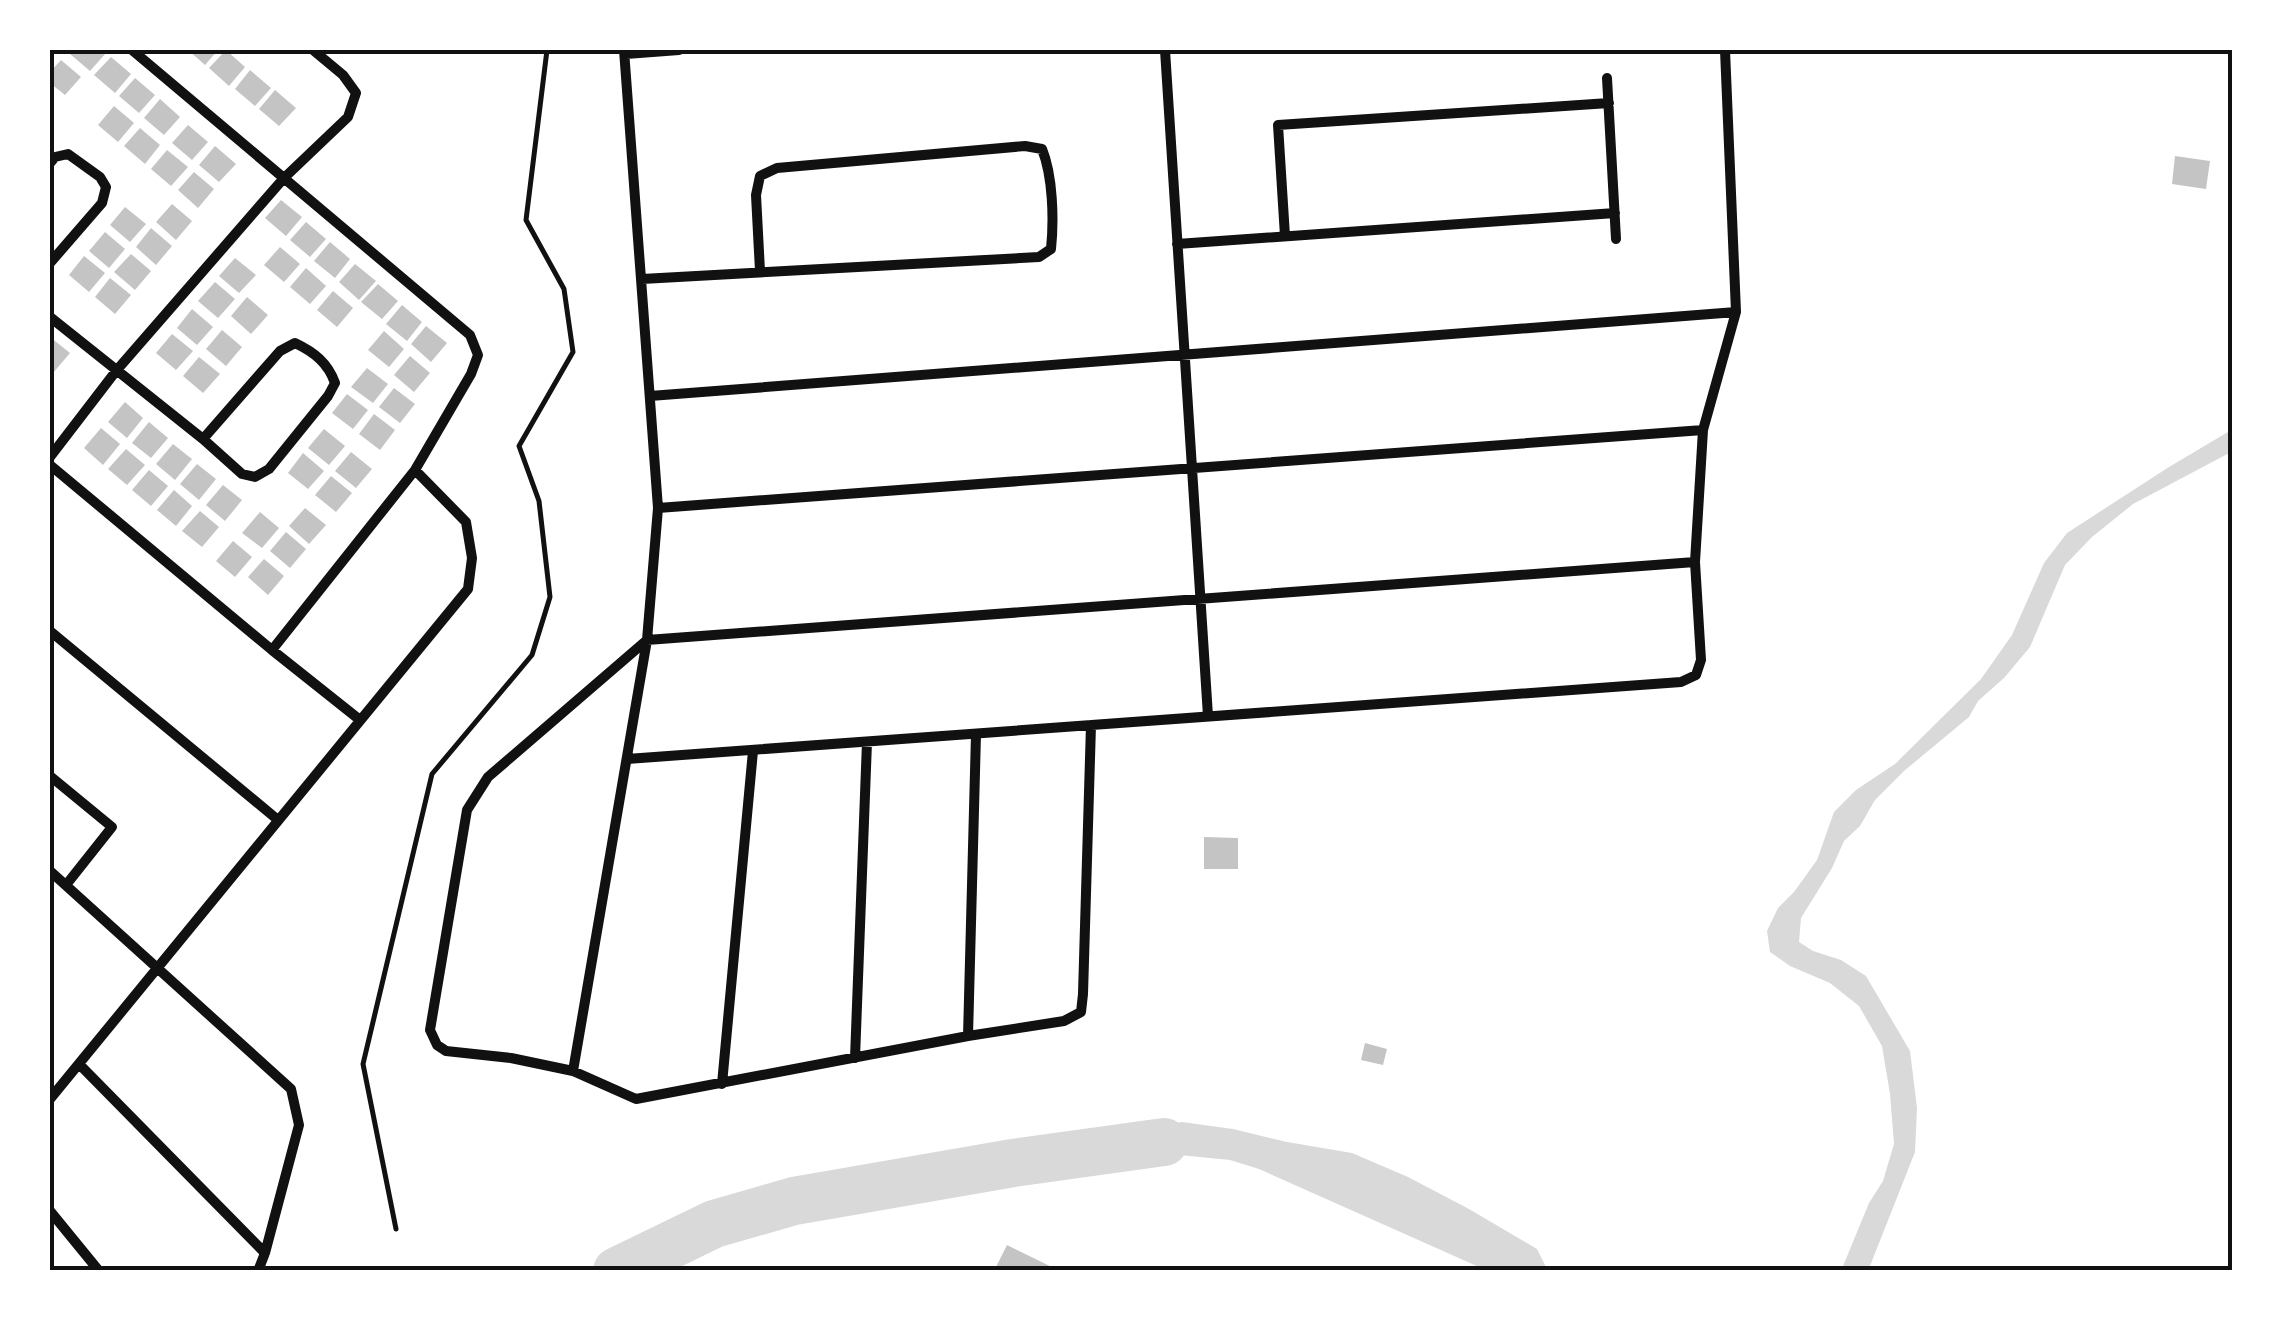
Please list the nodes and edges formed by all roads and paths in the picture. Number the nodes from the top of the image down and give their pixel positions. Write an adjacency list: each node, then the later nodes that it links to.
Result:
1 (132, 50): 11 (street)
2 (314, 50): 11 (street)
3 (546, 50): 55 (path)
4 (679, 50): 7 (street)
5 (1165, 50): 15 (street)
6 (1724, 50): 19 (street)
7 (625, 52): 18 (street)
8 (1607, 78): 9 (street)
9 (1609, 103): 12 (street); 13 (street)
10 (50, 162): 16 (street)
11 (284, 178): 22 (street); 29 (street)
12 (1615, 213): 13 (street); 14 (street)
13 (1284, 236): 15 (street)
14 (1616, 239)
15 (1177, 244): 21 (street)
16 (50, 262)
17 (760, 270): 17 (street); 18 (street)
18 (642, 278): 23 (street)
19 (1736, 312): 21 (street); 24 (street)
20 (50, 317): 22 (street)
21 (1184, 354): 23 (street); 28 (street)
22 (116, 371): 25 (street); 26 (street)
23 (650, 396): 30 (street)
24 (1703, 430): 28 (street); 31 (street)
25 (203, 439): 25 (street)
26 (50, 457)
27 (50, 465): 35 (street)
28 (1192, 468): 30 (street); 32 (street)
29 (414, 470): 35 (street); 37 (street)
30 (658, 508): 34 (street)
31 (1694, 562): 32 (street); 36 (street)
32 (1200, 599): 34 (street); 36 (street)
33 (50, 631): 44 (street)
34 (647, 640): 42 (street); 51 (street)
35 (272, 650): 37 (street)
36 (1208, 716): 38 (street)
37 (360, 720): 44 (street)
38 (1091, 725): 39 (street); 48 (street)
39 (976, 734): 40 (street); 48 (street)
40 (867, 742): 41 (street); 49 (street)
41 (753, 751): 42 (street); 52 (street)
42 (627, 759): 51 (street)
43 (50, 776): 46 (street)
44 (278, 820): 47 (street)
45 (50, 870): 46 (street)
46 (66, 885): 47 (street)
47 (158, 968): 50 (street); 56 (street)
48 (968, 1036): 49 (street)
49 (855, 1058): 52 (street)
50 (79, 1064): 53 (street); 56 (street)
51 (573, 1071): 52 (street)
52 (722, 1084)
53 (50, 1099)
54 (50, 1211): 57 (street)
55 (396, 1229)
56 (266, 1253): 58 (street)
57 (99, 1271)
58 (258, 1271)

